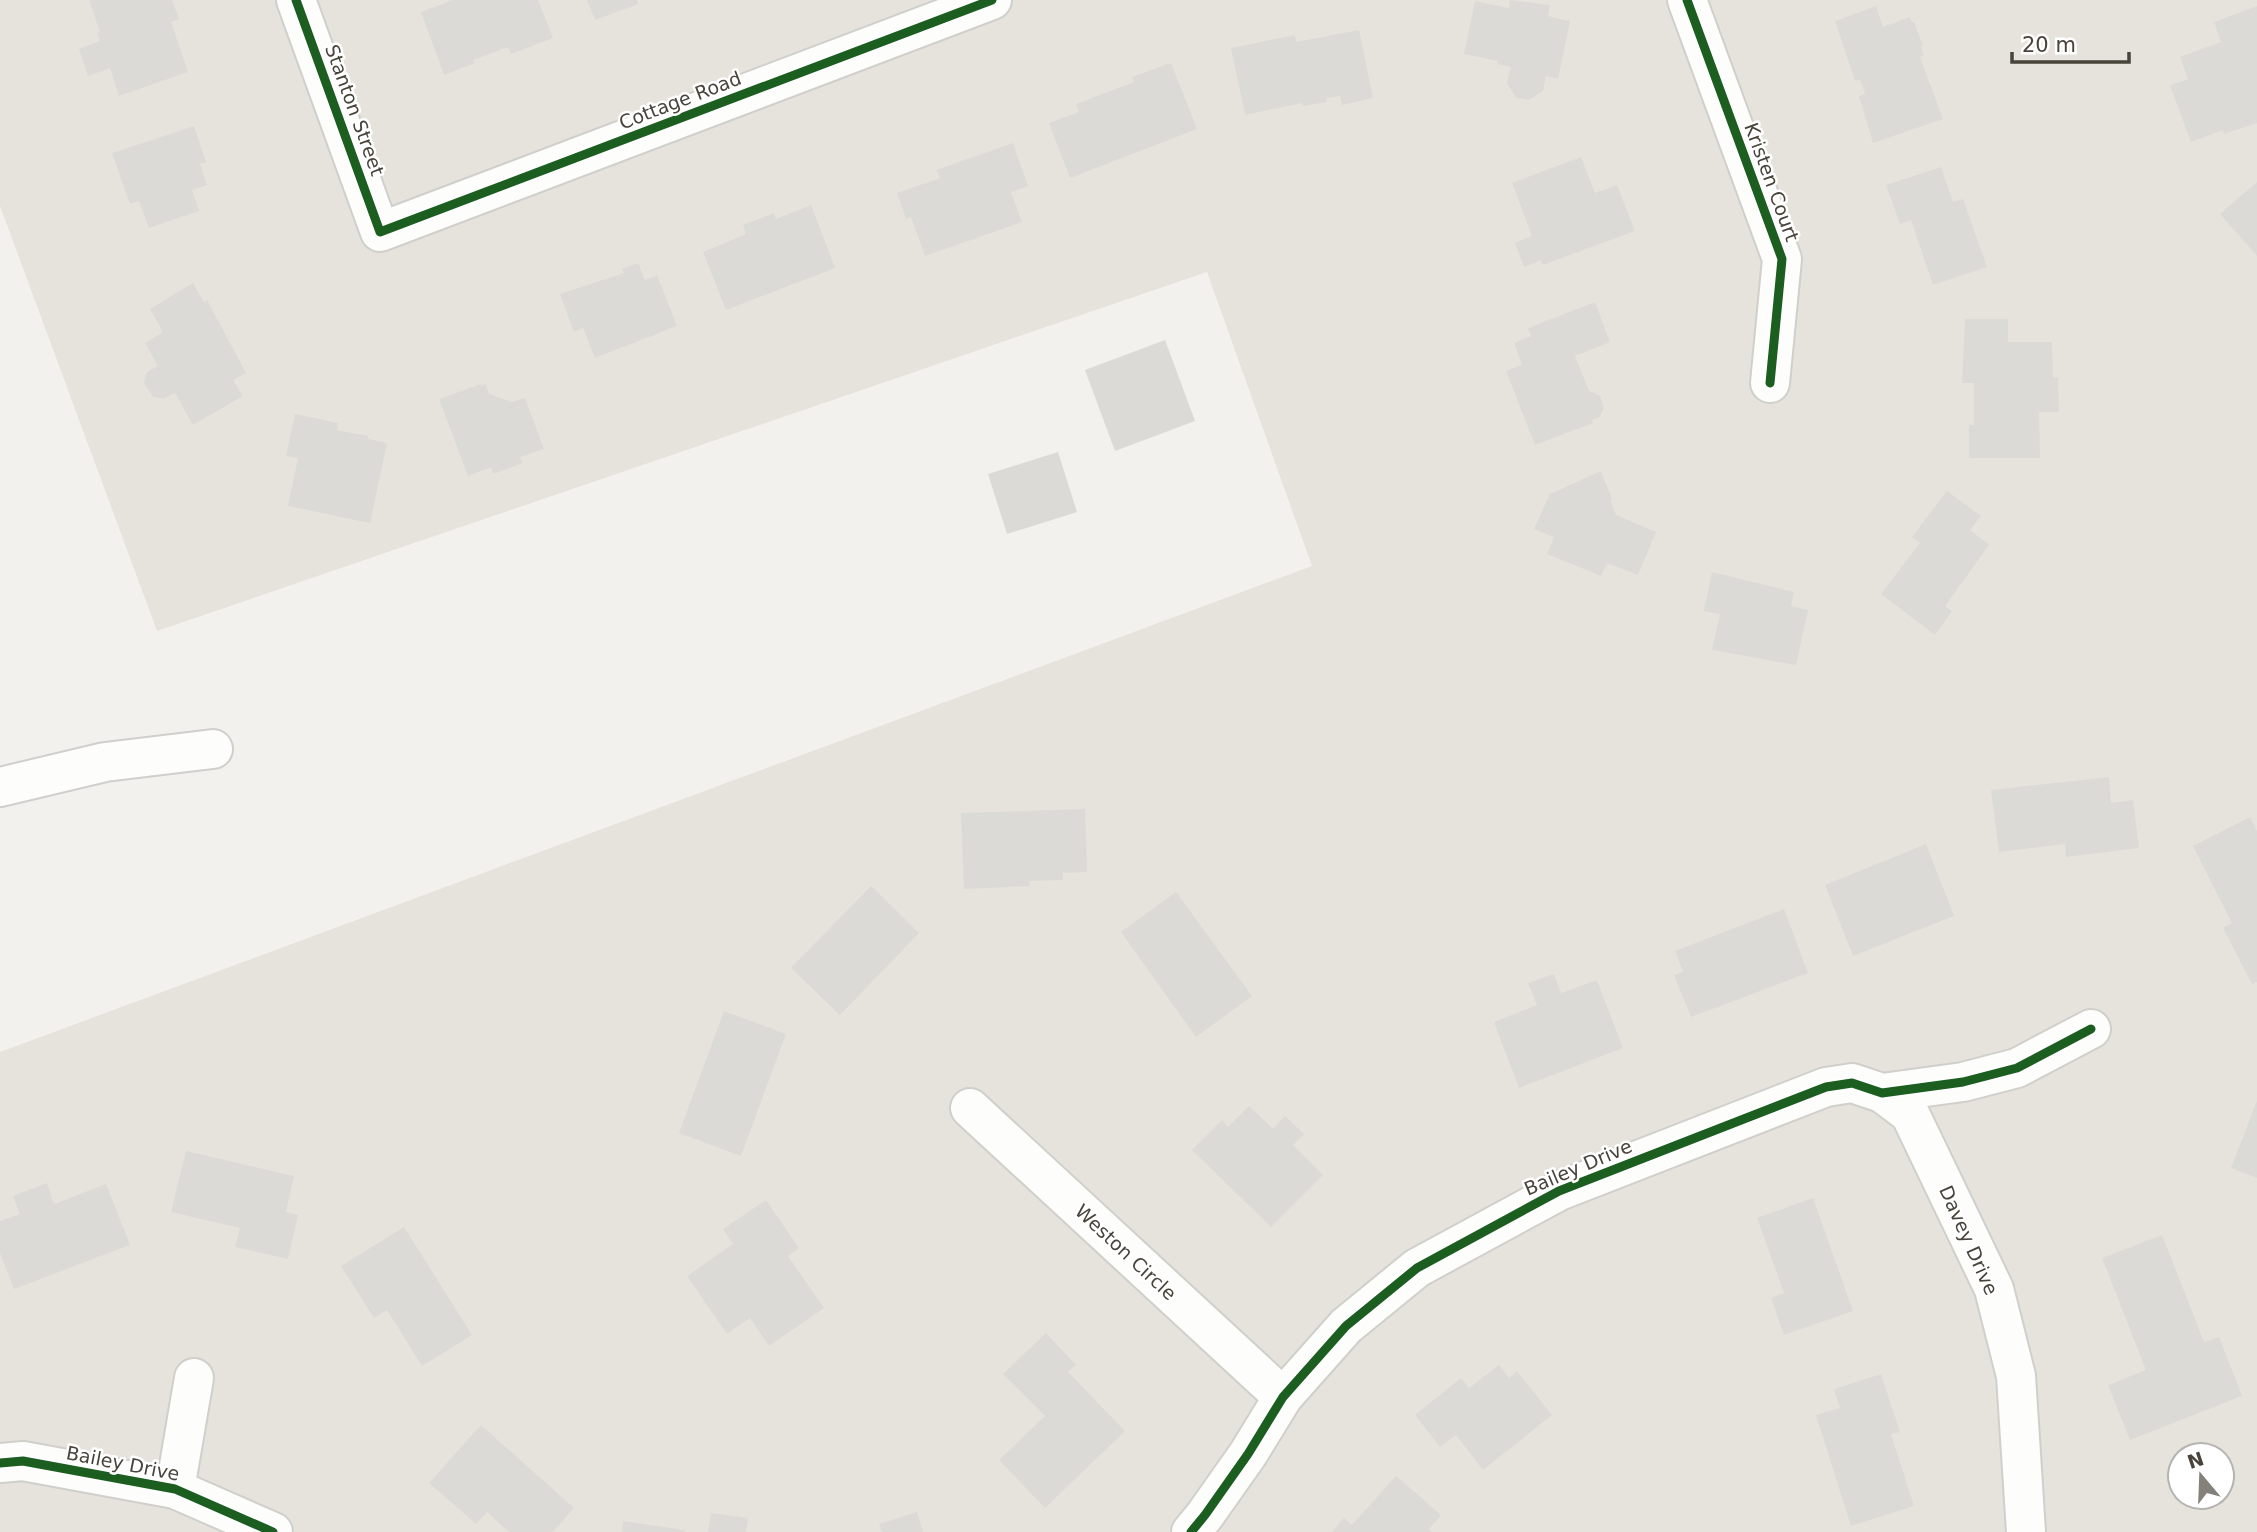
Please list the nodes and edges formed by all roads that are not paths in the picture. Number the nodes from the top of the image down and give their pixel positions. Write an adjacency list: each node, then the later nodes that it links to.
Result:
1 (296, 0): 4 (street, Stanton Street)
2 (992, 0): 4 (street, Cottage Road)
3 (1687, 0): 5 (street, Kristen Court)
4 (380, 232)
5 (1770, 383)
6 (213, 749): 7 (street)
7 (0, 788)
8 (2091, 1029): 9 (street, Bailey Drive)
9 (1882, 1093): 12 (street, Bailey Drive); 17 (street, Davey Drive)
10 (970, 1108): 12 (street, Weston Circle)
11 (194, 1378): 14 (street)
12 (1283, 1397): 16 (street, Bailey Drive)
13 (0, 1463): 14 (street, Bailey Drive)
14 (175, 1489): 15 (street, Bailey Drive)
15 (273, 1532)
16 (1191, 1532)
17 (2026, 1532)

